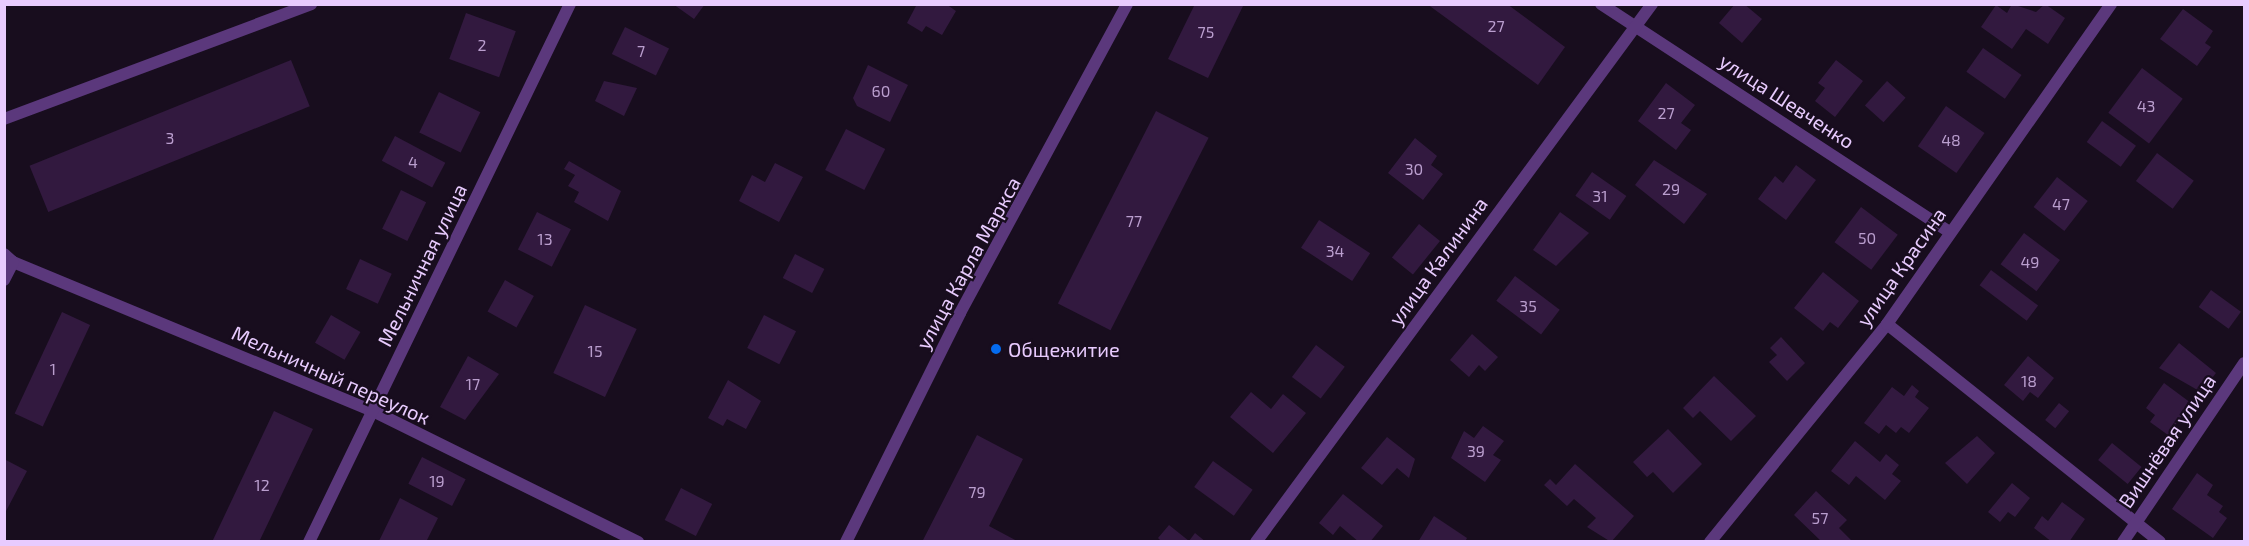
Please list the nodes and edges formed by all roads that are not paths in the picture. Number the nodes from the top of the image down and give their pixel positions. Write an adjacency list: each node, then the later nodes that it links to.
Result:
1 (310, 4): 8 (street)
2 (570, 4): 14 (street, Мельничная улица)
3 (1127, 4): 18 (street, улица Карла Маркса)
4 (1601, 4): 7 (street, улица Шевченко)
5 (1652, 4): 7 (street, улица Калинина)
6 (2111, 4): 9 (street, улица Красина)
7 (1636, 26): 9 (street, улица Шевченко); 19 (street, улица Калинина)
8 (4, 119)
9 (1950, 232): 12 (street, улица Красина)
10 (9, 258): 11 (street); 14 (street, Мельничный переулок)
11 (4, 280)
12 (1887, 324): 15 (street); 20 (street, улица Красина)
13 (2244, 363): 15 (street, Вишнёвая улица)
14 (373, 411): 16 (street, Мельничная улица); 17 (street, Мельничный переулок)
15 (2135, 523): 21 (street, Вишнёвая улица); 22 (street)
16 (309, 542)
17 (639, 542)
18 (846, 542)
19 (1256, 542)
20 (1710, 542)
21 (2122, 542)
22 (2160, 542)

